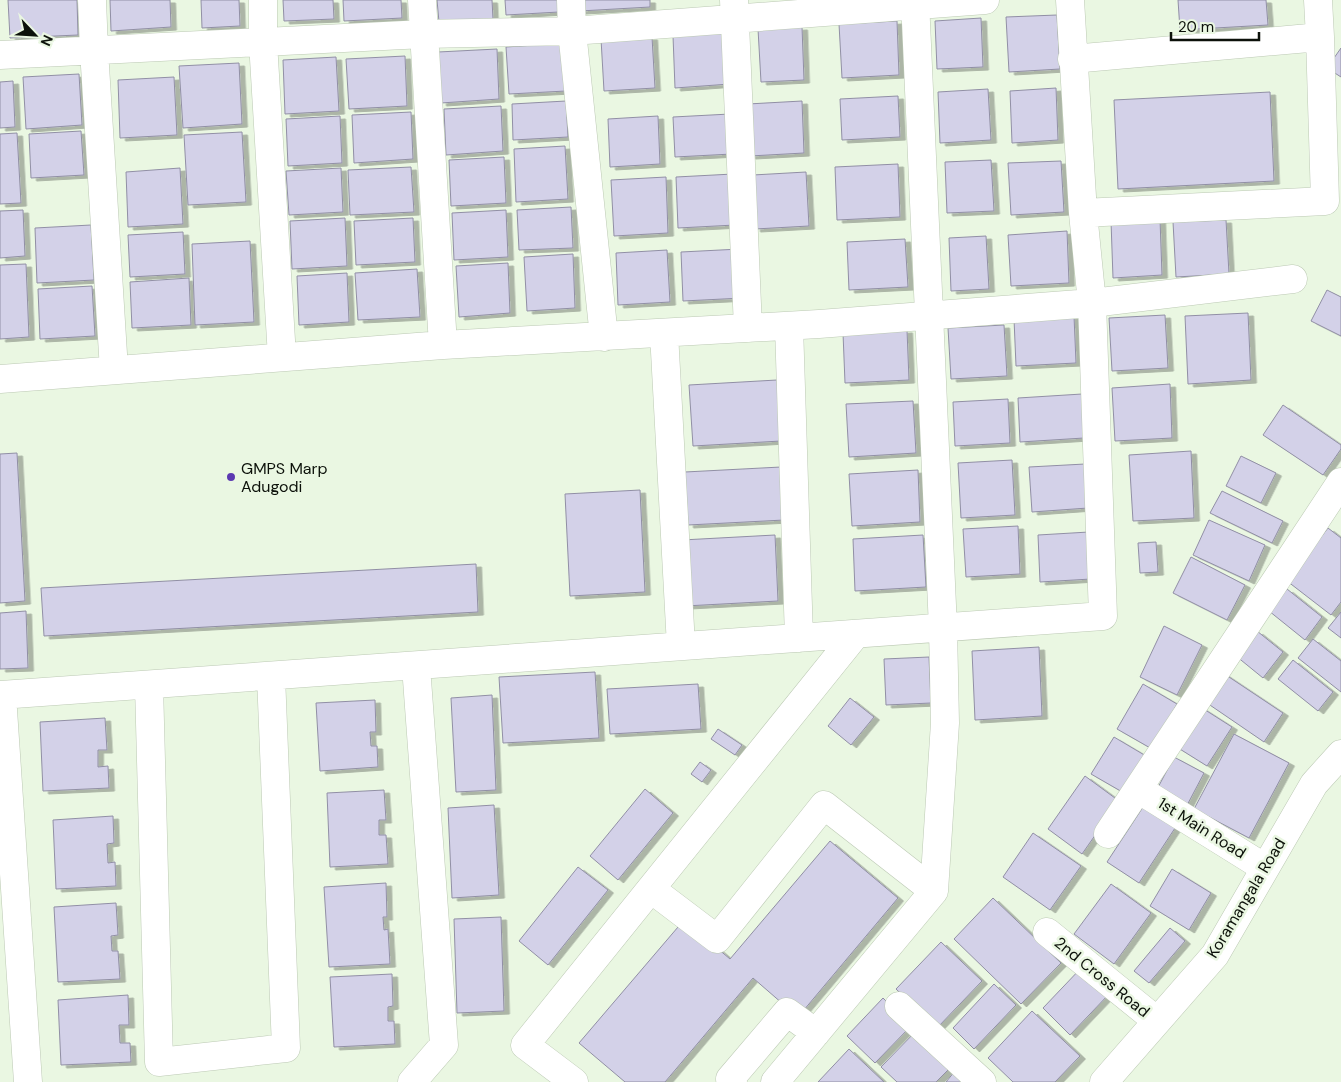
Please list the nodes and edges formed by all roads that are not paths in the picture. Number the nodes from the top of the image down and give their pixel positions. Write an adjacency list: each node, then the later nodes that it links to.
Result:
1 (92, 0): 14 (street)
2 (263, 0): 13 (street)
3 (422, 0): 11 (street)
4 (571, 0): 10 (street)
5 (985, 0): 8 (street)
6 (1070, 0): 16 (street)
7 (1318, 0): 12 (street)
8 (916, 3): 9 (street); 20 (street)
9 (735, 10): 10 (street); 22 (street)
10 (572, 31): 11 (street); 24 (street)
11 (424, 34): 13 (street); 25 (street)
12 (1320, 37): 16 (street); 17 (street)
13 (263, 42): 14 (street); 26 (street)
14 (94, 50): 15 (street); 27 (street)
15 (0, 55)
16 (1072, 59): 17 (street)
17 (1084, 214): 19 (street)
18 (1293, 279): 19 (street)
19 (1092, 303): 20 (street); 30 (street)
20 (929, 315): 21 (street); 30 (street)
21 (789, 326): 22 (street); 32 (street)
22 (748, 328): 23 (street)
23 (664, 333): 24 (street); 33 (street)
24 (604, 337): 25 (street)
25 (443, 345): 26 (street)
26 (282, 357): 27 (street)
27 (114, 370): 28 (street)
28 (0, 379)
29 (1341, 482): 39 (street)
30 (943, 628): 31 (street); 43 (street)
31 (856, 634): 32 (street); 42 (street)
32 (799, 638): 33 (street)
33 (681, 646): 34 (street)
34 (416, 666): 35 (street); 49 (street)
35 (271, 676): 36 (street); 36 (street)
36 (149, 685): 37 (street)
37 (1, 695): 48 (street)
38 (1341, 754): 41 (street, Koramangala Road)
39 (1138, 789): 40 (street); 41 (street, 1st Main Road)
40 (1108, 834)
41 (1265, 868): 46 (street, Koramangala Road)
42 (651, 889): 43 (street); 50 (street)
43 (934, 891): 47 (street)
44 (1047, 932): 46 (street, 2nd Cross Road)
45 (899, 1006): 53 (street)
46 (1157, 1021): 54 (street, Koramangala Road)
47 (816, 1033): 51 (street); 52 (street)
48 (28, 1082)
49 (412, 1082)
50 (574, 1082)
51 (734, 1082)
52 (775, 1082)
53 (982, 1082)
54 (1104, 1082)

